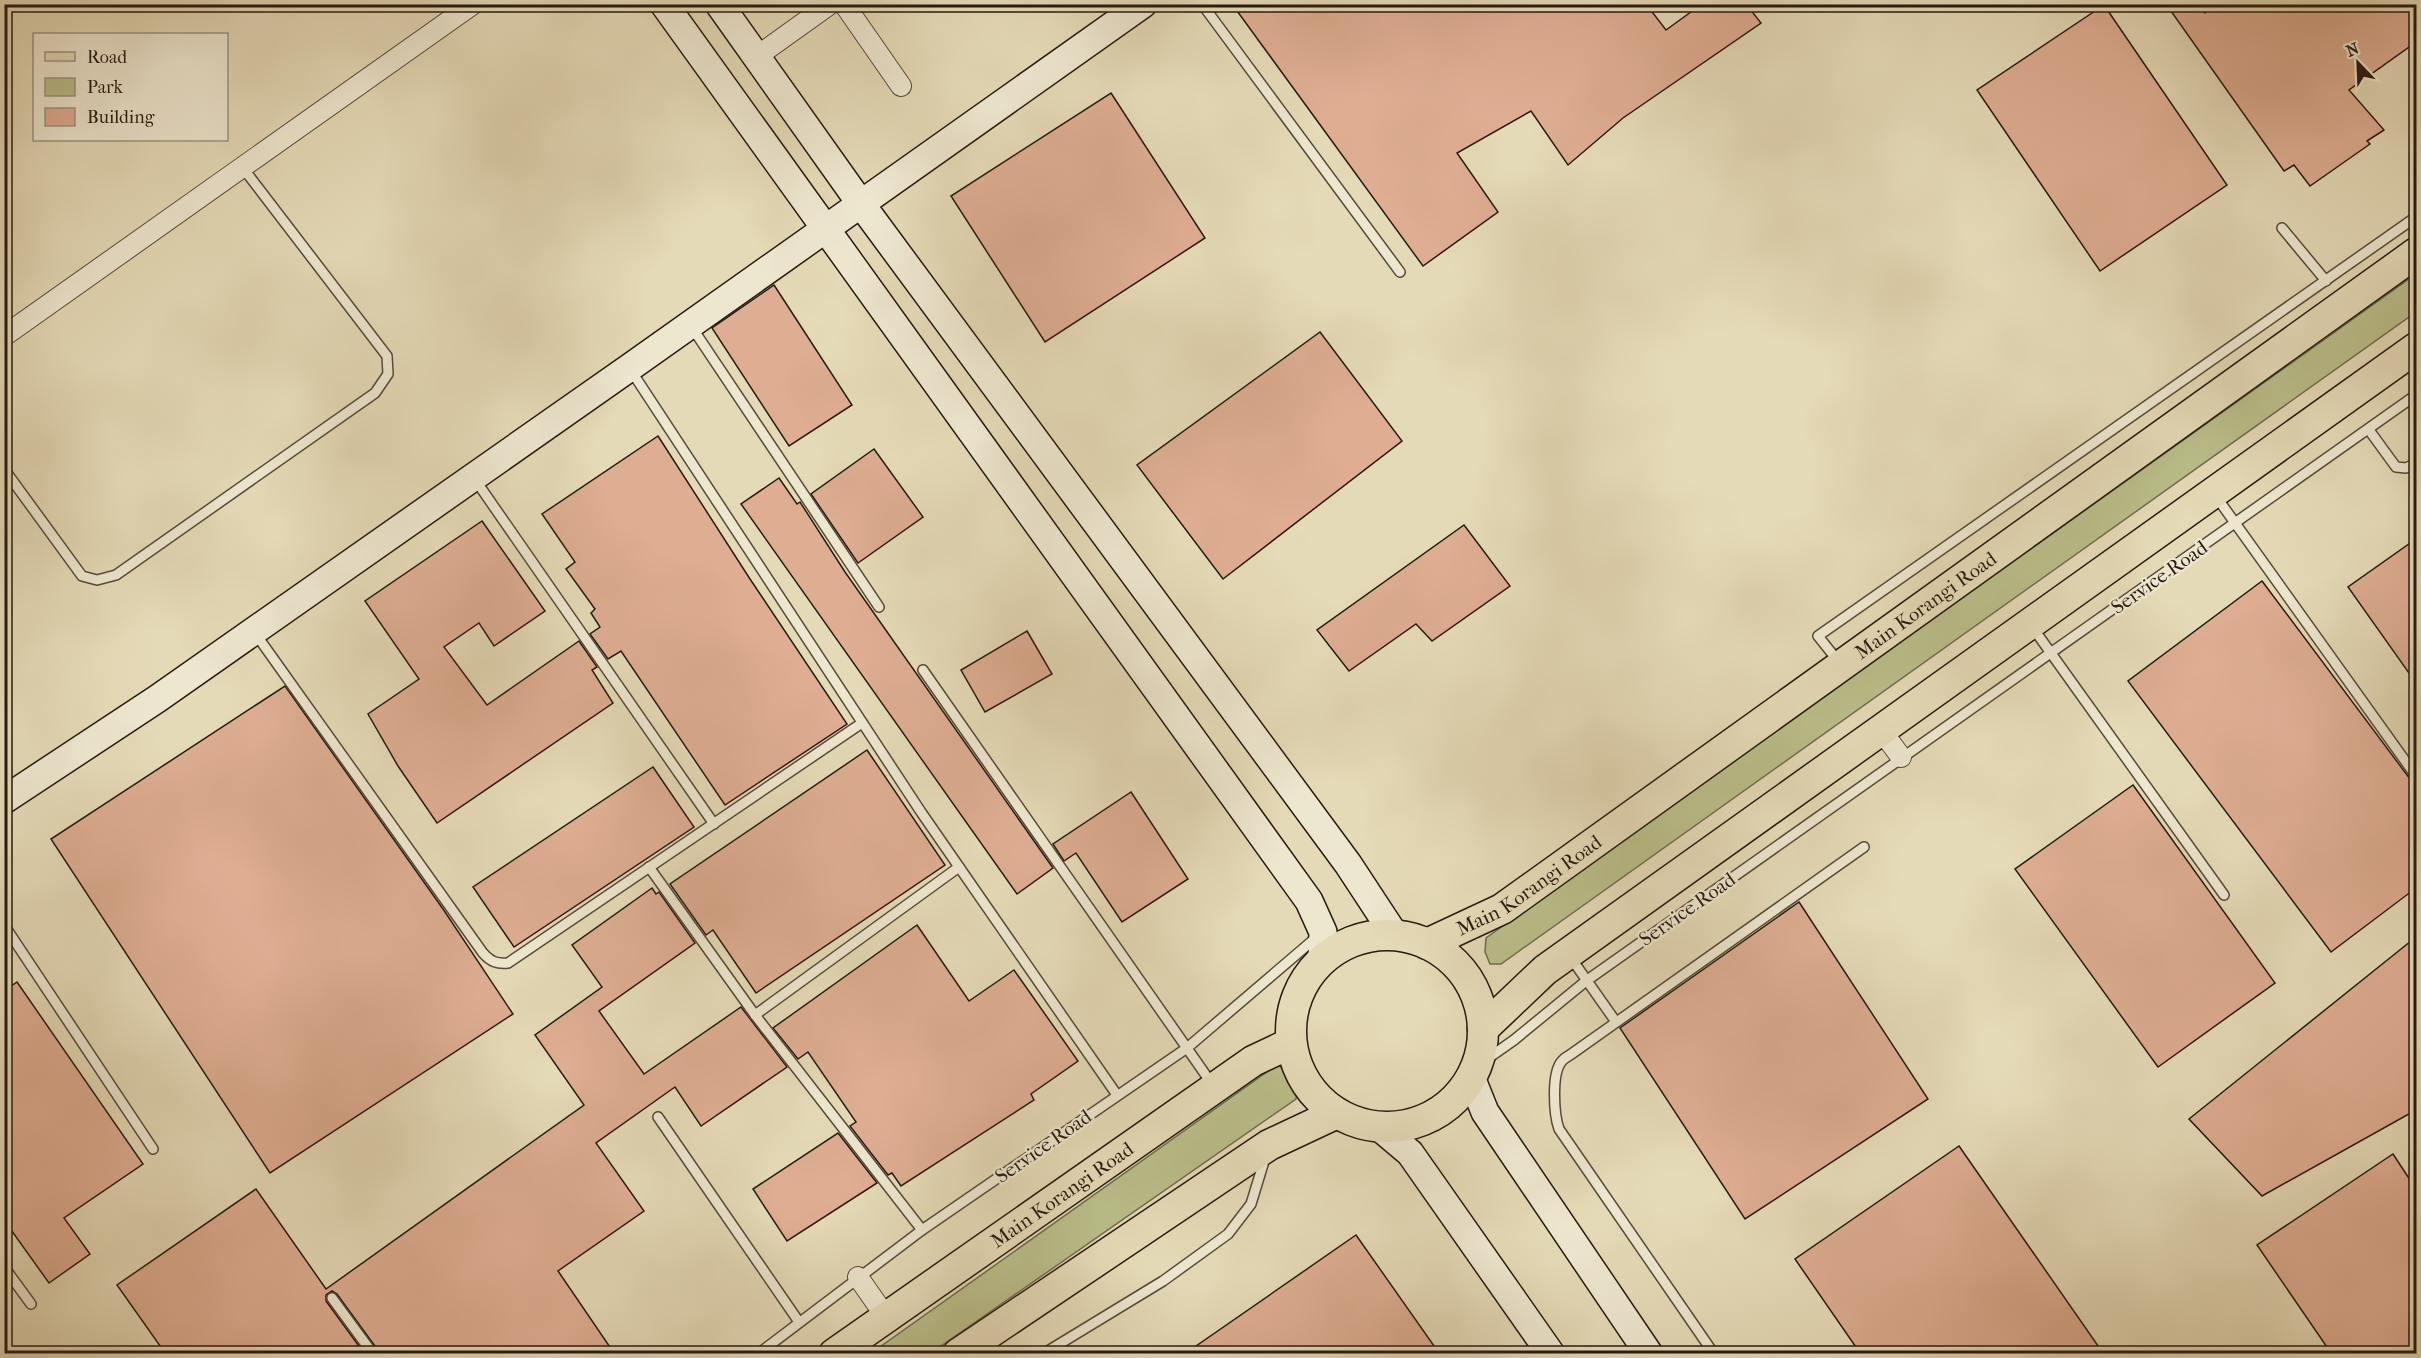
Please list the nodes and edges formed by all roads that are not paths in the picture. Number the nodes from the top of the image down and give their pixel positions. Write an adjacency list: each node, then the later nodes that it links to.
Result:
1 (473, 4): 10 (street)
2 (664, 4): 14 (street)
3 (719, 4): 8 (street)
4 (830, 4): 8 (street)
5 (844, 4): 9 (street)
6 (1143, 4): 11 (street)
7 (1202, 4): 16 (lane)
8 (756, 57): 11 (street)
9 (901, 86)
10 (243, 168): 19 (street); 25 (lane)
11 (861, 204): 14 (street); 46 (street)
12 (2416, 217): 17 (lane)
13 (2282, 228): 17 (lane)
14 (824, 229): 18 (street); 48 (street)
15 (2416, 253): 33 (main road, Main Korangi Road)
16 (1400, 272)
17 (2326, 281): 33 (lane)
18 (690, 324): 21 (street); 29 (lane)
19 (4, 336)
20 (2416, 348): 27 (main road)
21 (629, 368): 26 (street); 35 (lane)
22 (2416, 395): 23 (lane, Service Road)
23 (2368, 430): 24 (lane); 28 (lane, Service Road)
24 (2416, 463)
25 (4, 469)
26 (472, 477): 31 (street); 40 (lane)
27 (2213, 493): 28 (lane); 30 (main road)
28 (2235, 524): 32 (lane, Service Road); 38 (lane)
29 (879, 607)
30 (2030, 624): 32 (lane); 36 (main road)
31 (253, 631): 39 (street); 42 (lane)
32 (2050, 653): 37 (lane, Service Road); 44 (lane)
33 (1842, 665): 47 (main road, Main Korangi Road)
34 (923, 670): 55 (lane)
35 (862, 723): 40 (lane); 43 (lane)
36 (1881, 730): 37 (street); 49 (main road)
37 (1901, 757): 50 (lane, Service Road)
38 (2416, 776)
39 (4, 800)
40 (714, 824): 42 (lane)
41 (1864, 847): 52 (lane)
42 (649, 867): 51 (lane)
43 (959, 867): 51 (lane); 58 (lane)
44 (2224, 895)
45 (4, 925): 63 (lane)
46 (1394, 934): 47 (main road); 48 (main road)
47 (1427, 944): 53 (main road)
48 (1322, 946): 54 (main road); 55 (lane, Service Road)
49 (1568, 953): 50 (lane); 53 (main road)
50 (1586, 981): 52 (lane); 56 (lane, Service Road)
51 (755, 1015): 64 (lane)
52 (1616, 1022): 78 (lane)
53 (1483, 1029): 56 (main road)
54 (1291, 1042): 57 (main road, Main Korangi Road); 59 (main road)
55 (1187, 1048): 57 (lane); 58 (lane, Service Road)
56 (1474, 1072): 61 (main road); 77 (street)
57 (1214, 1088): 69 (main road, Main Korangi Road)
58 (1117, 1095): 64 (lane, Service Road)
59 (1335, 1114): 61 (main road); 62 (main road)
60 (658, 1117): 70 (lane)
61 (1378, 1126): 76 (street)
62 (1269, 1145): 74 (main road); 75 (lane)
63 (153, 1149)
64 (922, 1230): 66 (lane, Service Road)
65 (4, 1267): 68 (lane)
66 (858, 1277): 69 (street); 70 (lane, Service Road)
67 (332, 1298): 71 (lane)
68 (31, 1304)
69 (886, 1317): 73 (main road, Main Korangi Road)
70 (799, 1322): 72 (lane, Service Road)
71 (373, 1353)
72 (758, 1353)
73 (834, 1353)
74 (958, 1353)
75 (1043, 1353)
76 (1551, 1353)
77 (1649, 1353)
78 (1714, 1353)

